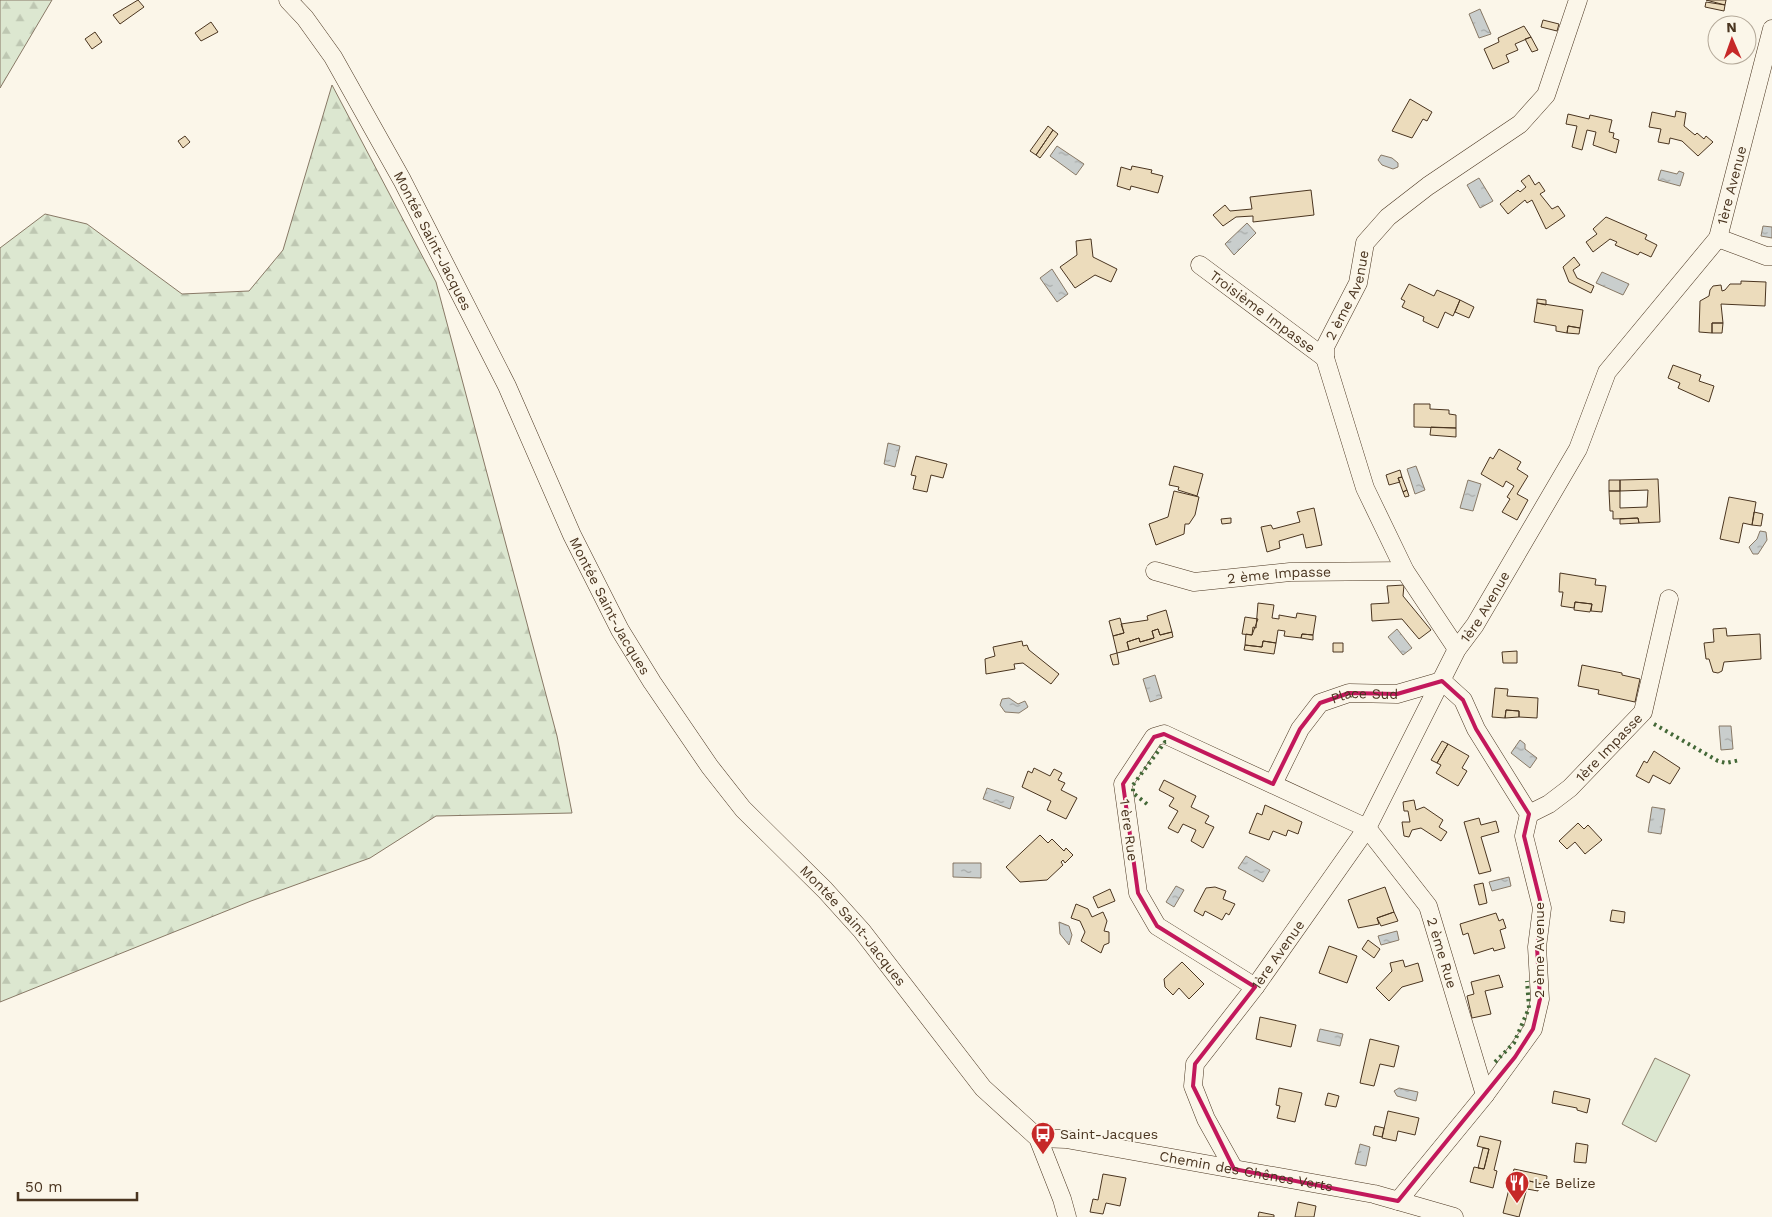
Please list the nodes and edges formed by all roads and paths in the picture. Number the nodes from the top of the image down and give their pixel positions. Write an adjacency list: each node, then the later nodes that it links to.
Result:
1 (288, 0): 18 (street, Montée Saint-Jacques)
2 (1578, 0): 7 (street, 2 ème Avenue)
3 (1772, 28): 4 (street, 1ère Avenue)
4 (1718, 238): 5 (street); 11 (street, 1ère Avenue)
5 (1772, 256)
6 (1200, 265): 7 (street, Troisième Impasse)
7 (1325, 358): 9 (street, 2 ème Avenue)
8 (1155, 571): 9 (street, 2 ème Impasse)
9 (1405, 571): 11 (street, 2 ème Avenue)
10 (1669, 599): 14 (street, 1ère Impasse)
11 (1457, 649): 12 (street, 1ère Avenue)
12 (1442, 681): 13 (street, Place Sud); 14 (street); 15 (street, 1ère Avenue)
13 (1272, 784): 15 (street, 1 ère Rue); 16 (street, 1 ère Rue)
14 (1529, 814): 17 (street, 2 ème Avenue)
15 (1367, 828): 16 (street, 1ère Avenue); 17 (street, 2 ème Rue)
16 (1255, 987): 19 (street, 1ère Avenue)
17 (1485, 1095): 20 (street, 2 ème Avenue)
18 (1038, 1138): 19 (street, Chemin des Chênes Verts); 21 (street)
19 (1234, 1169): 20 (street, Chemin des Chênes Verts)
20 (1398, 1201): 22 (street, Chemin des Chênes Verts)
21 (1067, 1217)
22 (1454, 1217)

